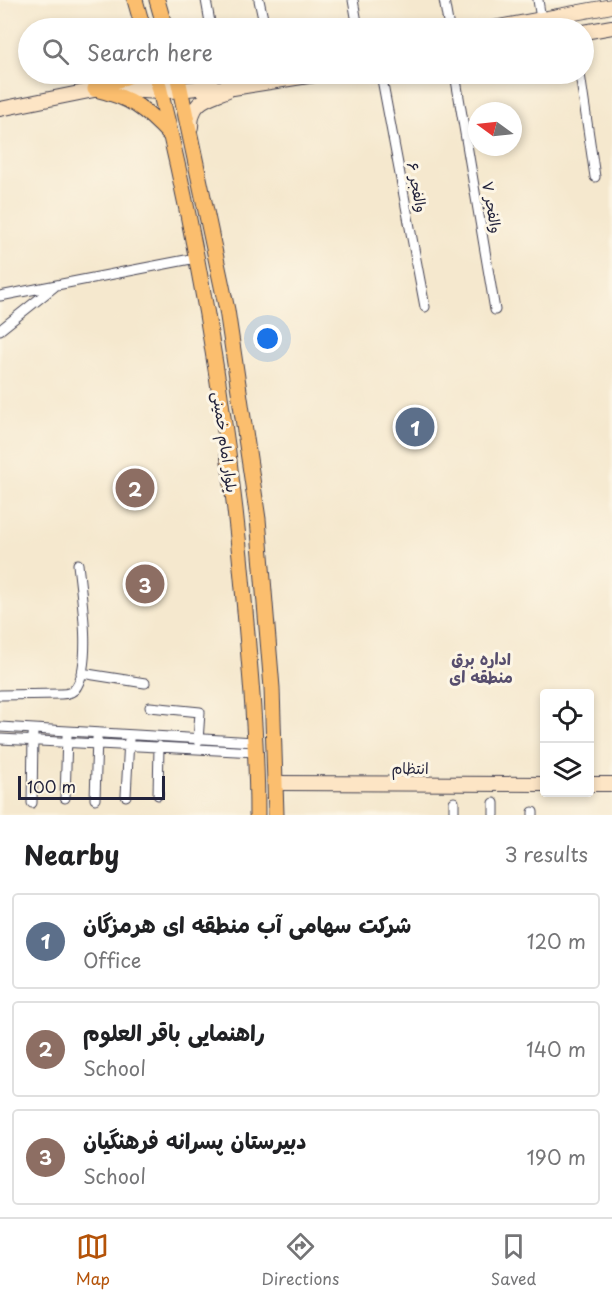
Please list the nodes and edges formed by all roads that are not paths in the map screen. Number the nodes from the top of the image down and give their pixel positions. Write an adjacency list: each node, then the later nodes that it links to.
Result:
1 (135, 0): 9 (main road)
2 (157, 0): 10 (main road)
3 (206, 0): 11 (street)
4 (260, 0): 12 (street)
5 (353, 0): 13 (street)
6 (444, 0): 14 (street)
7 (538, 0): 15 (street)
8 (612, 6): 16 (street)
9 (140, 18)
10 (163, 18)
11 (210, 18)
12 (263, 18)
13 (356, 18)
14 (447, 18)
15 (541, 18)
16 (546, 18)
17 (612, 27): 18 (street)
18 (594, 30)
19 (108, 84): 29 (main road)
20 (140, 84): 29 (street)
21 (159, 84): 31 (main road, بلوار امام خمینی)
22 (179, 84): 32 (main road, بلوار امام خمینی)
23 (205, 84): 28 (street)
24 (240, 84): 28 (street)
25 (383, 84): 37 (street, والفجر ۶)
26 (457, 84): 38 (street, والفجر ۷)
27 (581, 84): 33 (street)
28 (232, 88): 32 (street)
29 (95, 89): 30 (street); 31 (main road)
30 (0, 109)
31 (172, 136): 34 (main road, بلوار امام خمینی)
32 (192, 141): 59 (main road, بلوار امام خمینی)
33 (594, 177)
34 (196, 258): 35 (street); 57 (main road, بلوار امام خمینی)
35 (57, 285): 36 (street); 39 (street)
36 (0, 296)
37 (425, 307)
38 (495, 310)
39 (0, 330)
40 (78, 564): 41 (street)
41 (81, 673): 42 (street); 43 (street)
42 (145, 683)
43 (0, 695)
44 (150, 706): 50 (street)
45 (0, 727): 46 (street)
46 (34, 729): 47 (street); 52 (street)
47 (68, 730): 48 (street); 53 (street)
48 (97, 732): 49 (street); 54 (street)
49 (129, 734): 50 (street); 55 (street)
50 (198, 737): 57 (street); 58 (street)
51 (0, 739): 52 (street)
52 (33, 740): 53 (street); 69 (street)
53 (67, 742): 54 (street); 65 (street)
54 (97, 744): 55 (street); 66 (street)
55 (129, 745): 56 (street); 64 (street)
56 (159, 746): 58 (street); 63 (street)
57 (255, 747): 58 (street); 70 (main road, بلوار امام خمینی)
58 (198, 749)
59 (276, 783): 60 (street, انتظام); 71 (main road, بلوار امام خمینی)
60 (540, 784)
61 (594, 784): 62 (street)
62 (612, 784)
63 (158, 795)
64 (126, 796)
65 (65, 798)
66 (95, 800)
67 (454, 802): 72 (street)
68 (494, 802): 73 (street)
69 (32, 803)
70 (257, 815)
71 (276, 815)
72 (454, 815)
73 (494, 815)

